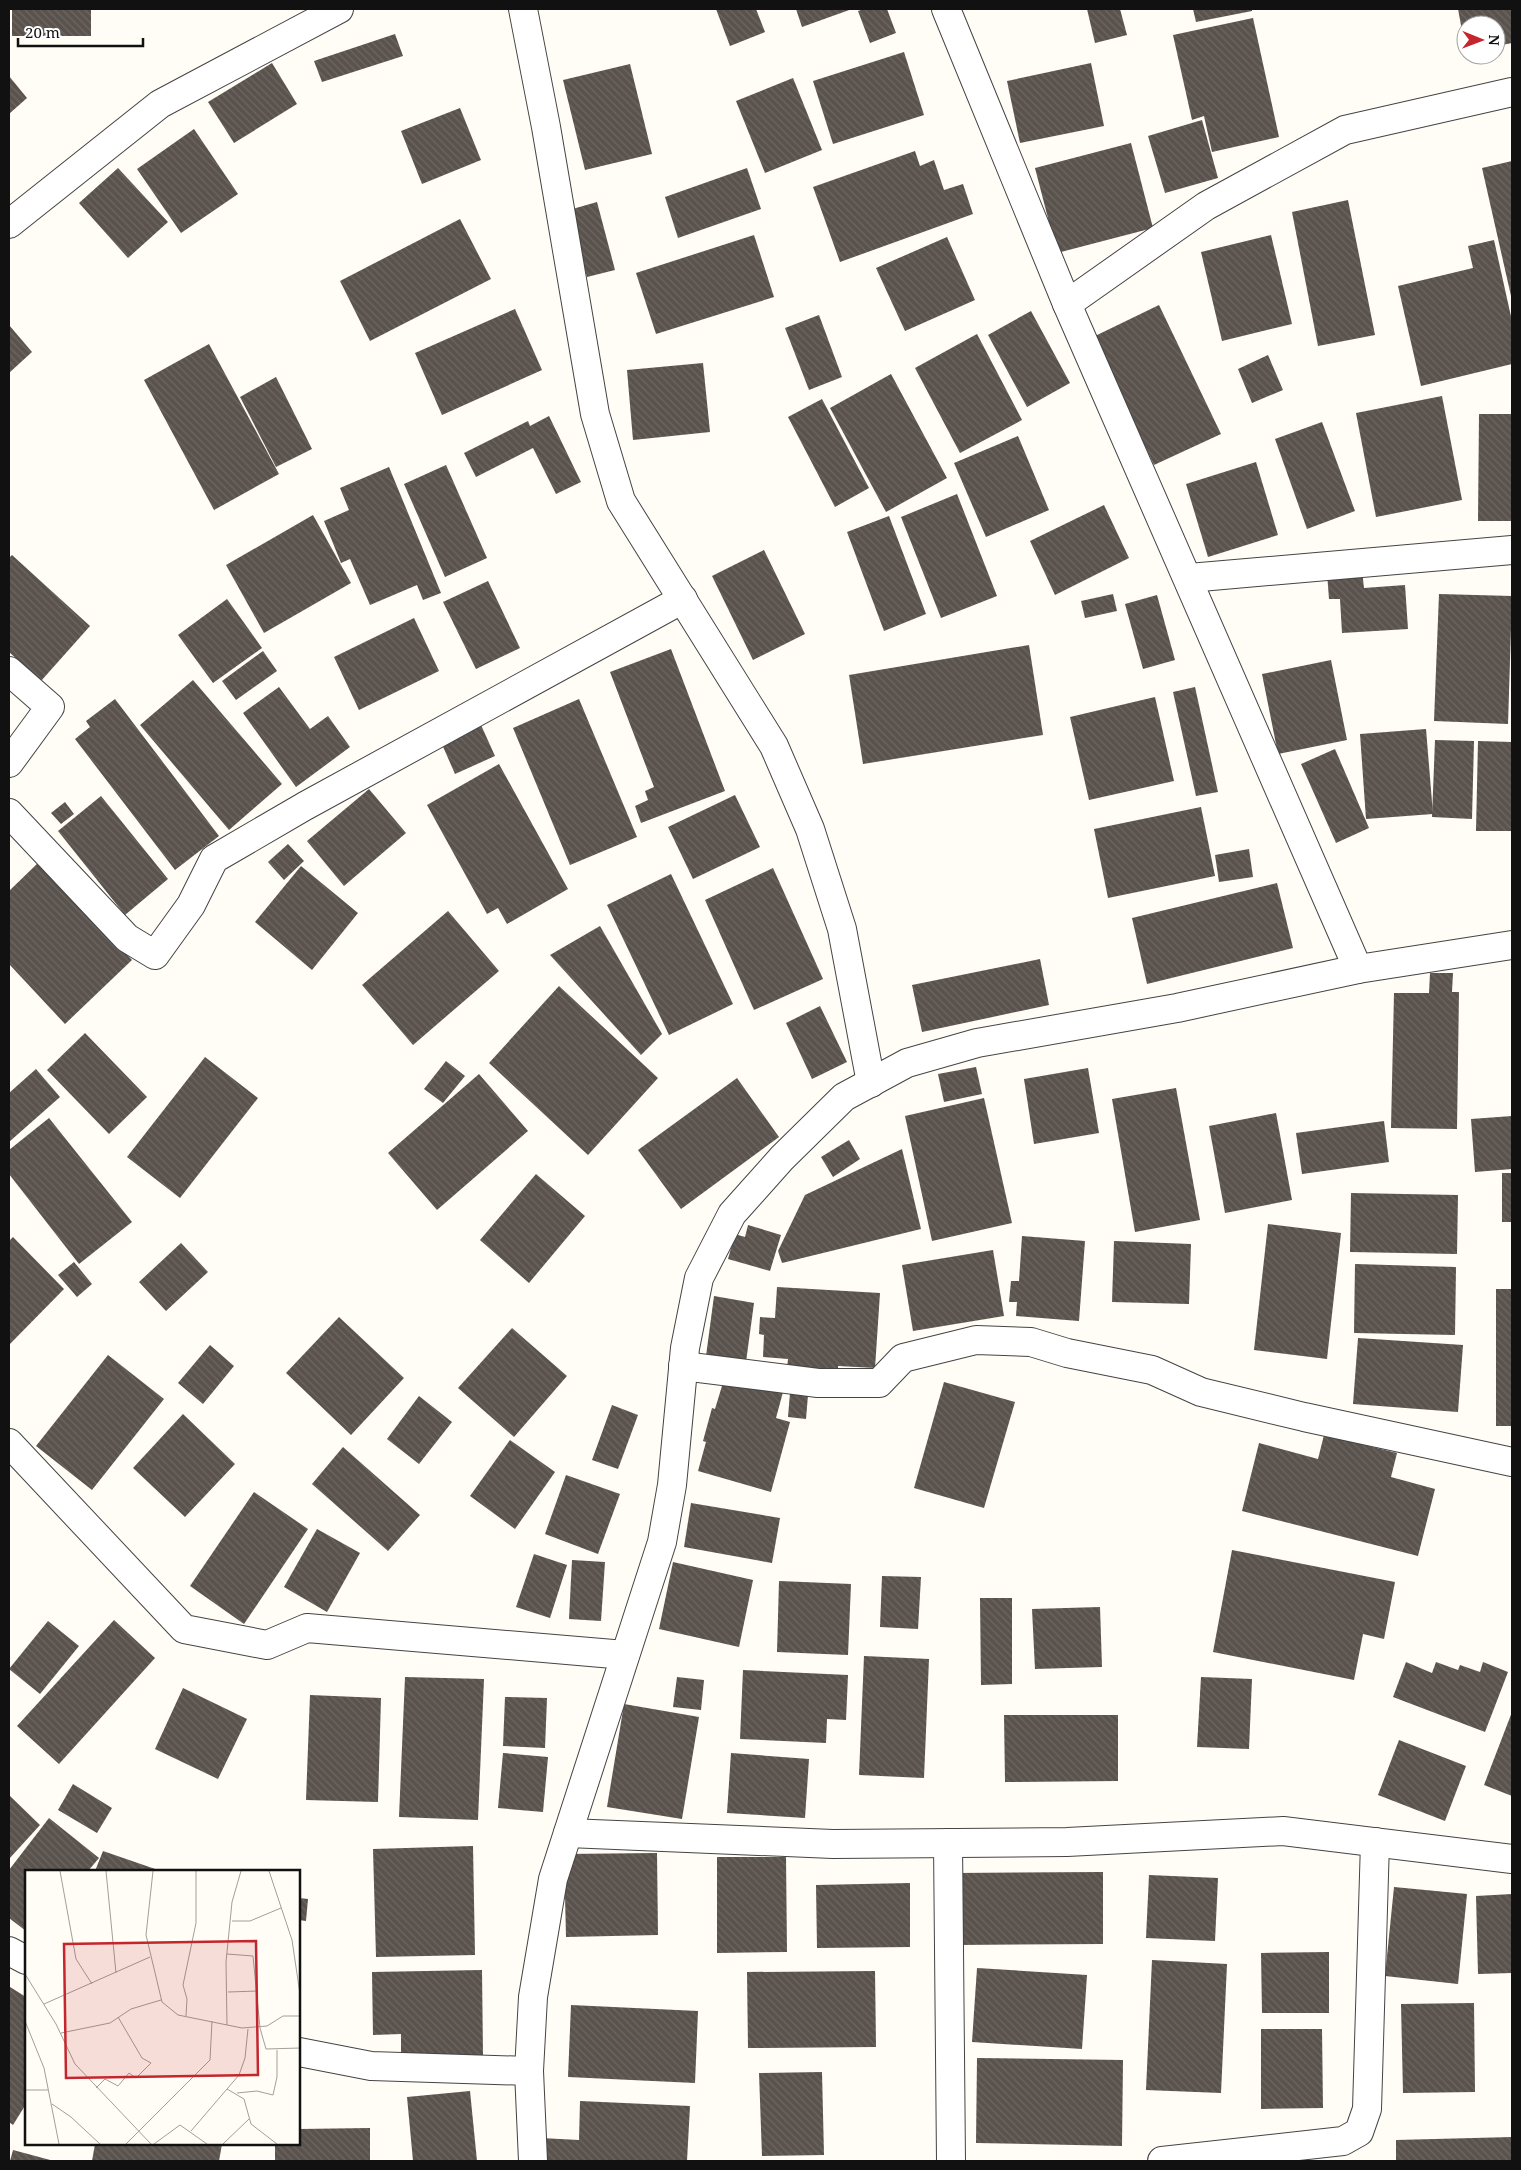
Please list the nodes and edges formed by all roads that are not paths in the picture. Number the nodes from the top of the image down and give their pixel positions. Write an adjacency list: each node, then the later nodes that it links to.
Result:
1 (339, 9): 5 (street)
2 (523, 9): 9 (street)
3 (946, 9): 6 (street)
4 (1512, 92): 6 (street)
5 (9, 224)
6 (1067, 304): 8 (street)
7 (1512, 550): 8 (street)
8 (1189, 578): 14 (street)
9 (683, 600): 12 (street); 15 (street)
10 (9, 671): 11 (street)
11 (9, 763)
12 (9, 813)
13 (1512, 945): 14 (street)
14 (1358, 969): 15 (street)
15 (872, 1083): 16 (street)
16 (683, 1366): 18 (street); 19 (street)
17 (9, 1443): 19 (street)
18 (1512, 1462)
19 (625, 1655): 20 (street)
20 (568, 1834): 22 (street); 27 (street)
21 (1375, 1842): 22 (street); 23 (street); 30 (street)
22 (948, 1843): 29 (street)
23 (1512, 1859)
24 (9, 1950): 25 (street)
25 (25, 1959)
26 (300, 2052): 27 (street)
27 (528, 2071): 28 (street)
28 (533, 2161)
29 (951, 2161)
30 (1162, 2161)

